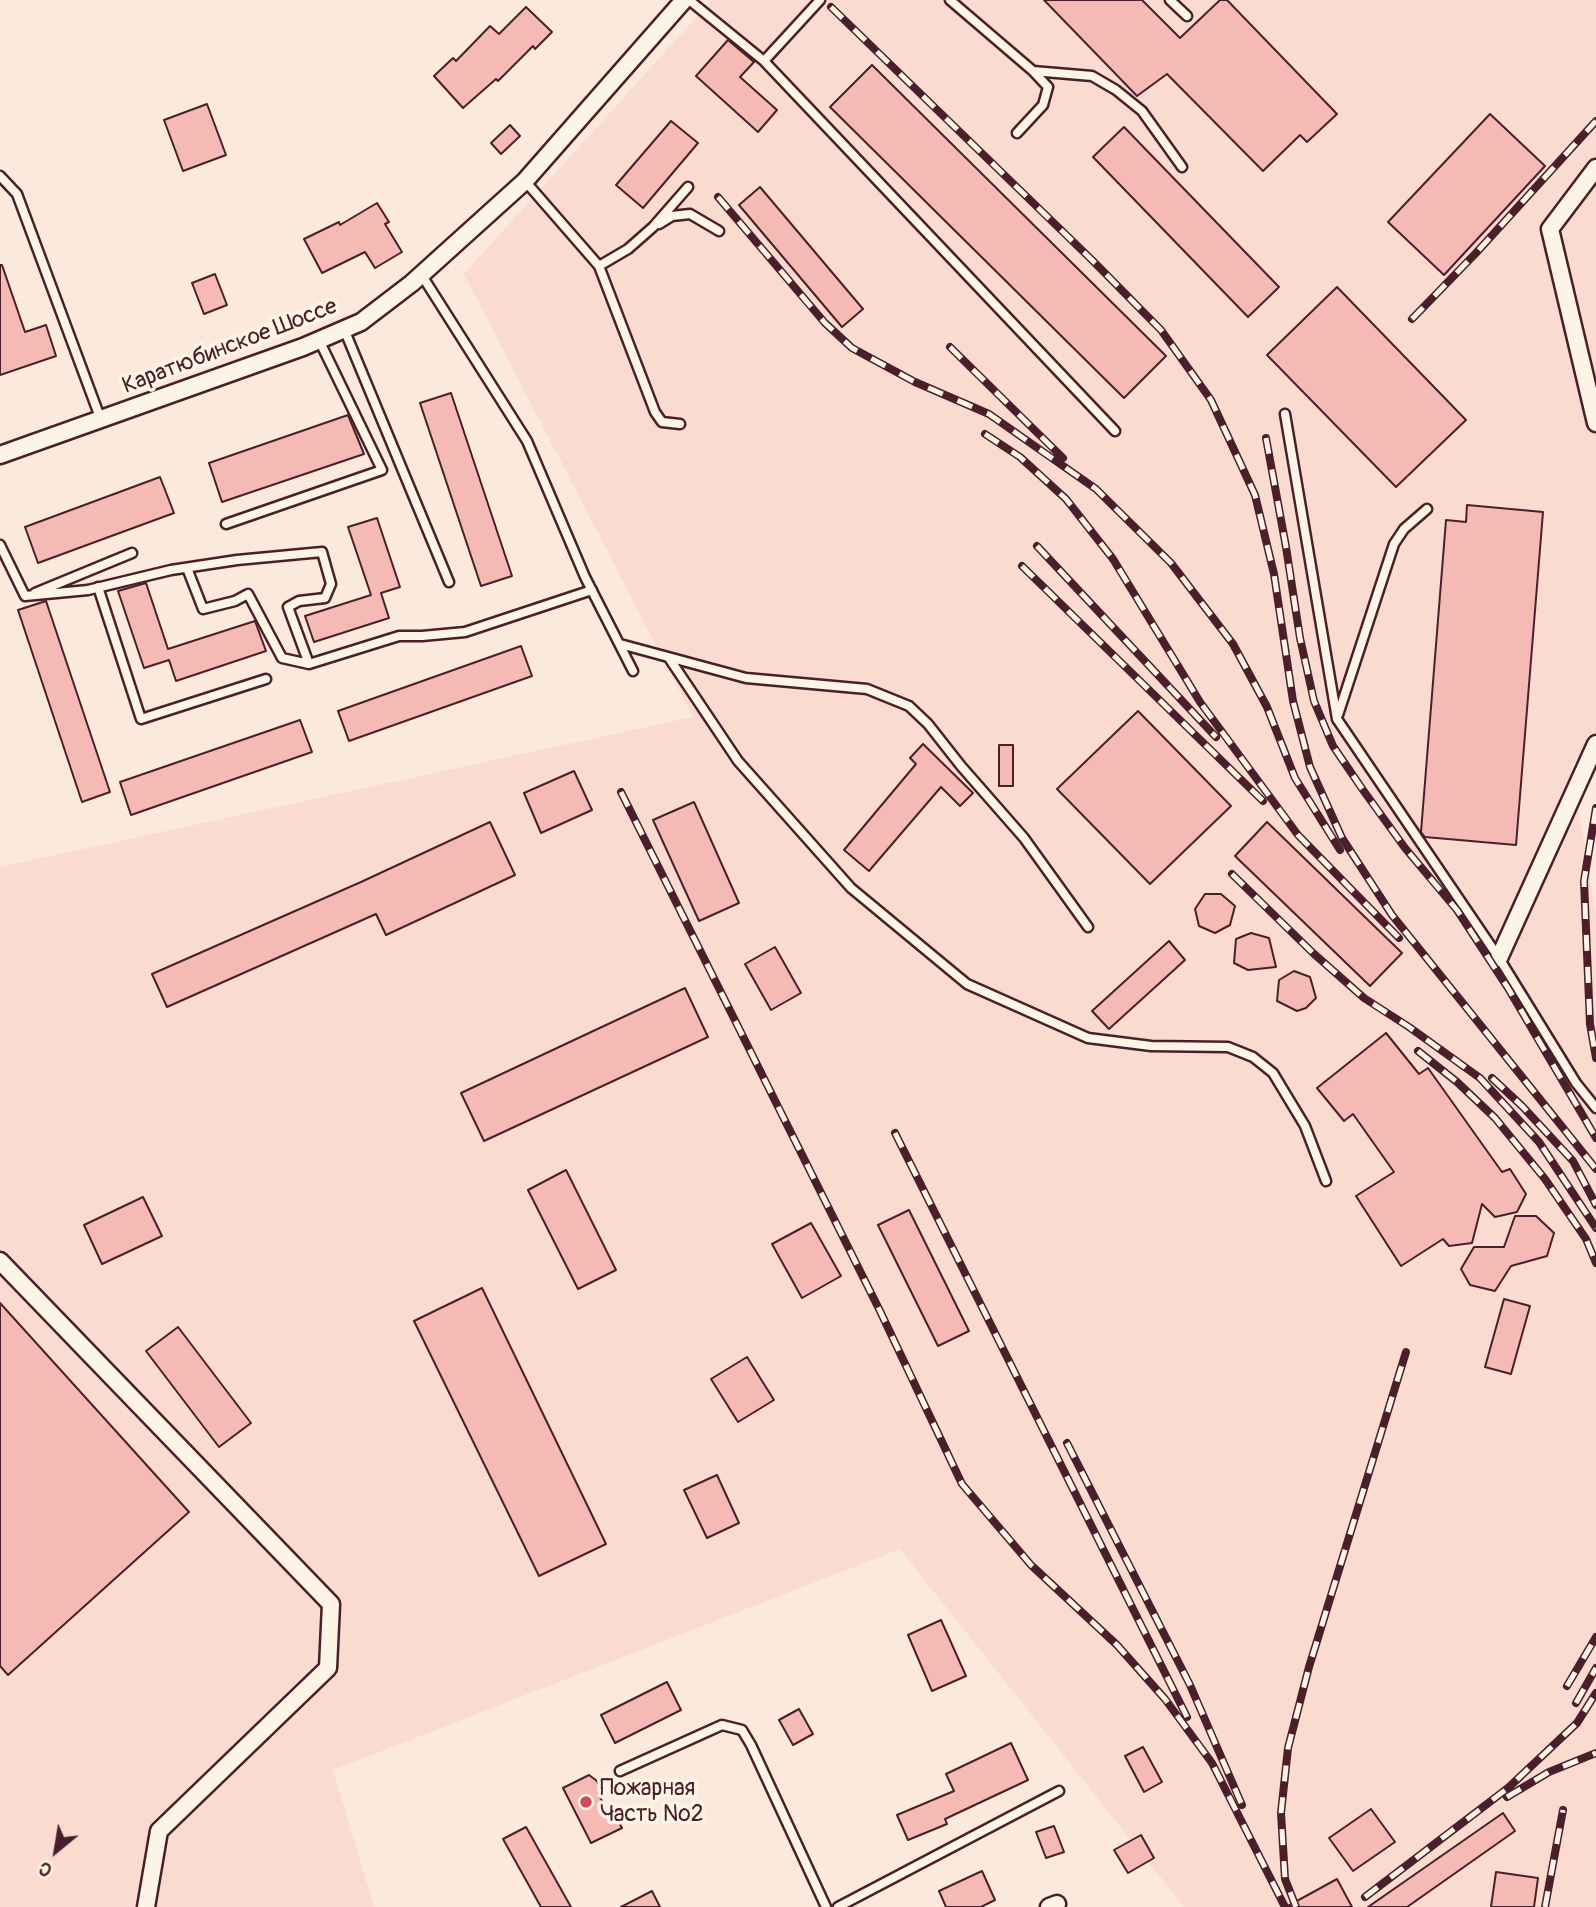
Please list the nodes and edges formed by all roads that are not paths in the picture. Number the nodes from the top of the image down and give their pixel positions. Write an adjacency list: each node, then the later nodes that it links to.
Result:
1 (686, 0): 6 (lane); 12 (street, Каратюбинское Шоссе)
2 (820, 0): 6 (lane)
3 (950, 0): 7 (lane)
4 (1170, 0): 5 (lane)
5 (1187, 16)
6 (764, 61): 24 (lane)
7 (1033, 71): 8 (lane); 9 (lane)
8 (1017, 133)
9 (1182, 167)
10 (1596, 168): 22 (street)
11 (0, 176): 21 (lane)
12 (525, 181): 16 (lane); 17 (street, Каратюбинское Шоссе)
13 (688, 187): 14 (lane)
14 (653, 227): 15 (lane); 16 (lane)
15 (719, 232)
16 (598, 266): 23 (lane)
17 (421, 274): 18 (street, Каратюбинское Шоссе); 33 (lane)
18 (344, 329): 19 (street, Каратюбинское Шоссе); 31 (lane)
19 (319, 340): 21 (street, Каратюбинское Шоссе); 27 (lane)
20 (1285, 414): 40 (lane)
21 (101, 419): 25 (street, Каратюбинское Шоссе)
22 (1596, 423)
23 (680, 424)
24 (1115, 431)
25 (0, 455)
26 (1427, 509): 40 (lane)
27 (226, 524)
28 (0, 545): 34 (lane)
29 (132, 553): 34 (lane)
30 (187, 568): 32 (lane); 37 (lane); 37 (lane)
31 (449, 582)
32 (98, 587): 34 (lane); 39 (lane)
33 (592, 590): 35 (lane); 37 (lane)
34 (26, 596)
35 (620, 644): 36 (lane); 38 (lane)
36 (669, 657): 42 (lane); 45 (lane)
37 (309, 664)
38 (633, 671)
39 (266, 679)
40 (1337, 719): 43 (lane)
41 (1596, 744): 43 (street)
42 (1088, 927)
43 (1499, 958): 44 (lane)
44 (1596, 1108)
45 (1326, 1181)
46 (0, 1261): 49 (street)
47 (620, 1771): 50 (lane)
48 (1059, 1791): 51 (lane)
49 (146, 1907)
50 (826, 1907)
51 (838, 1907)

